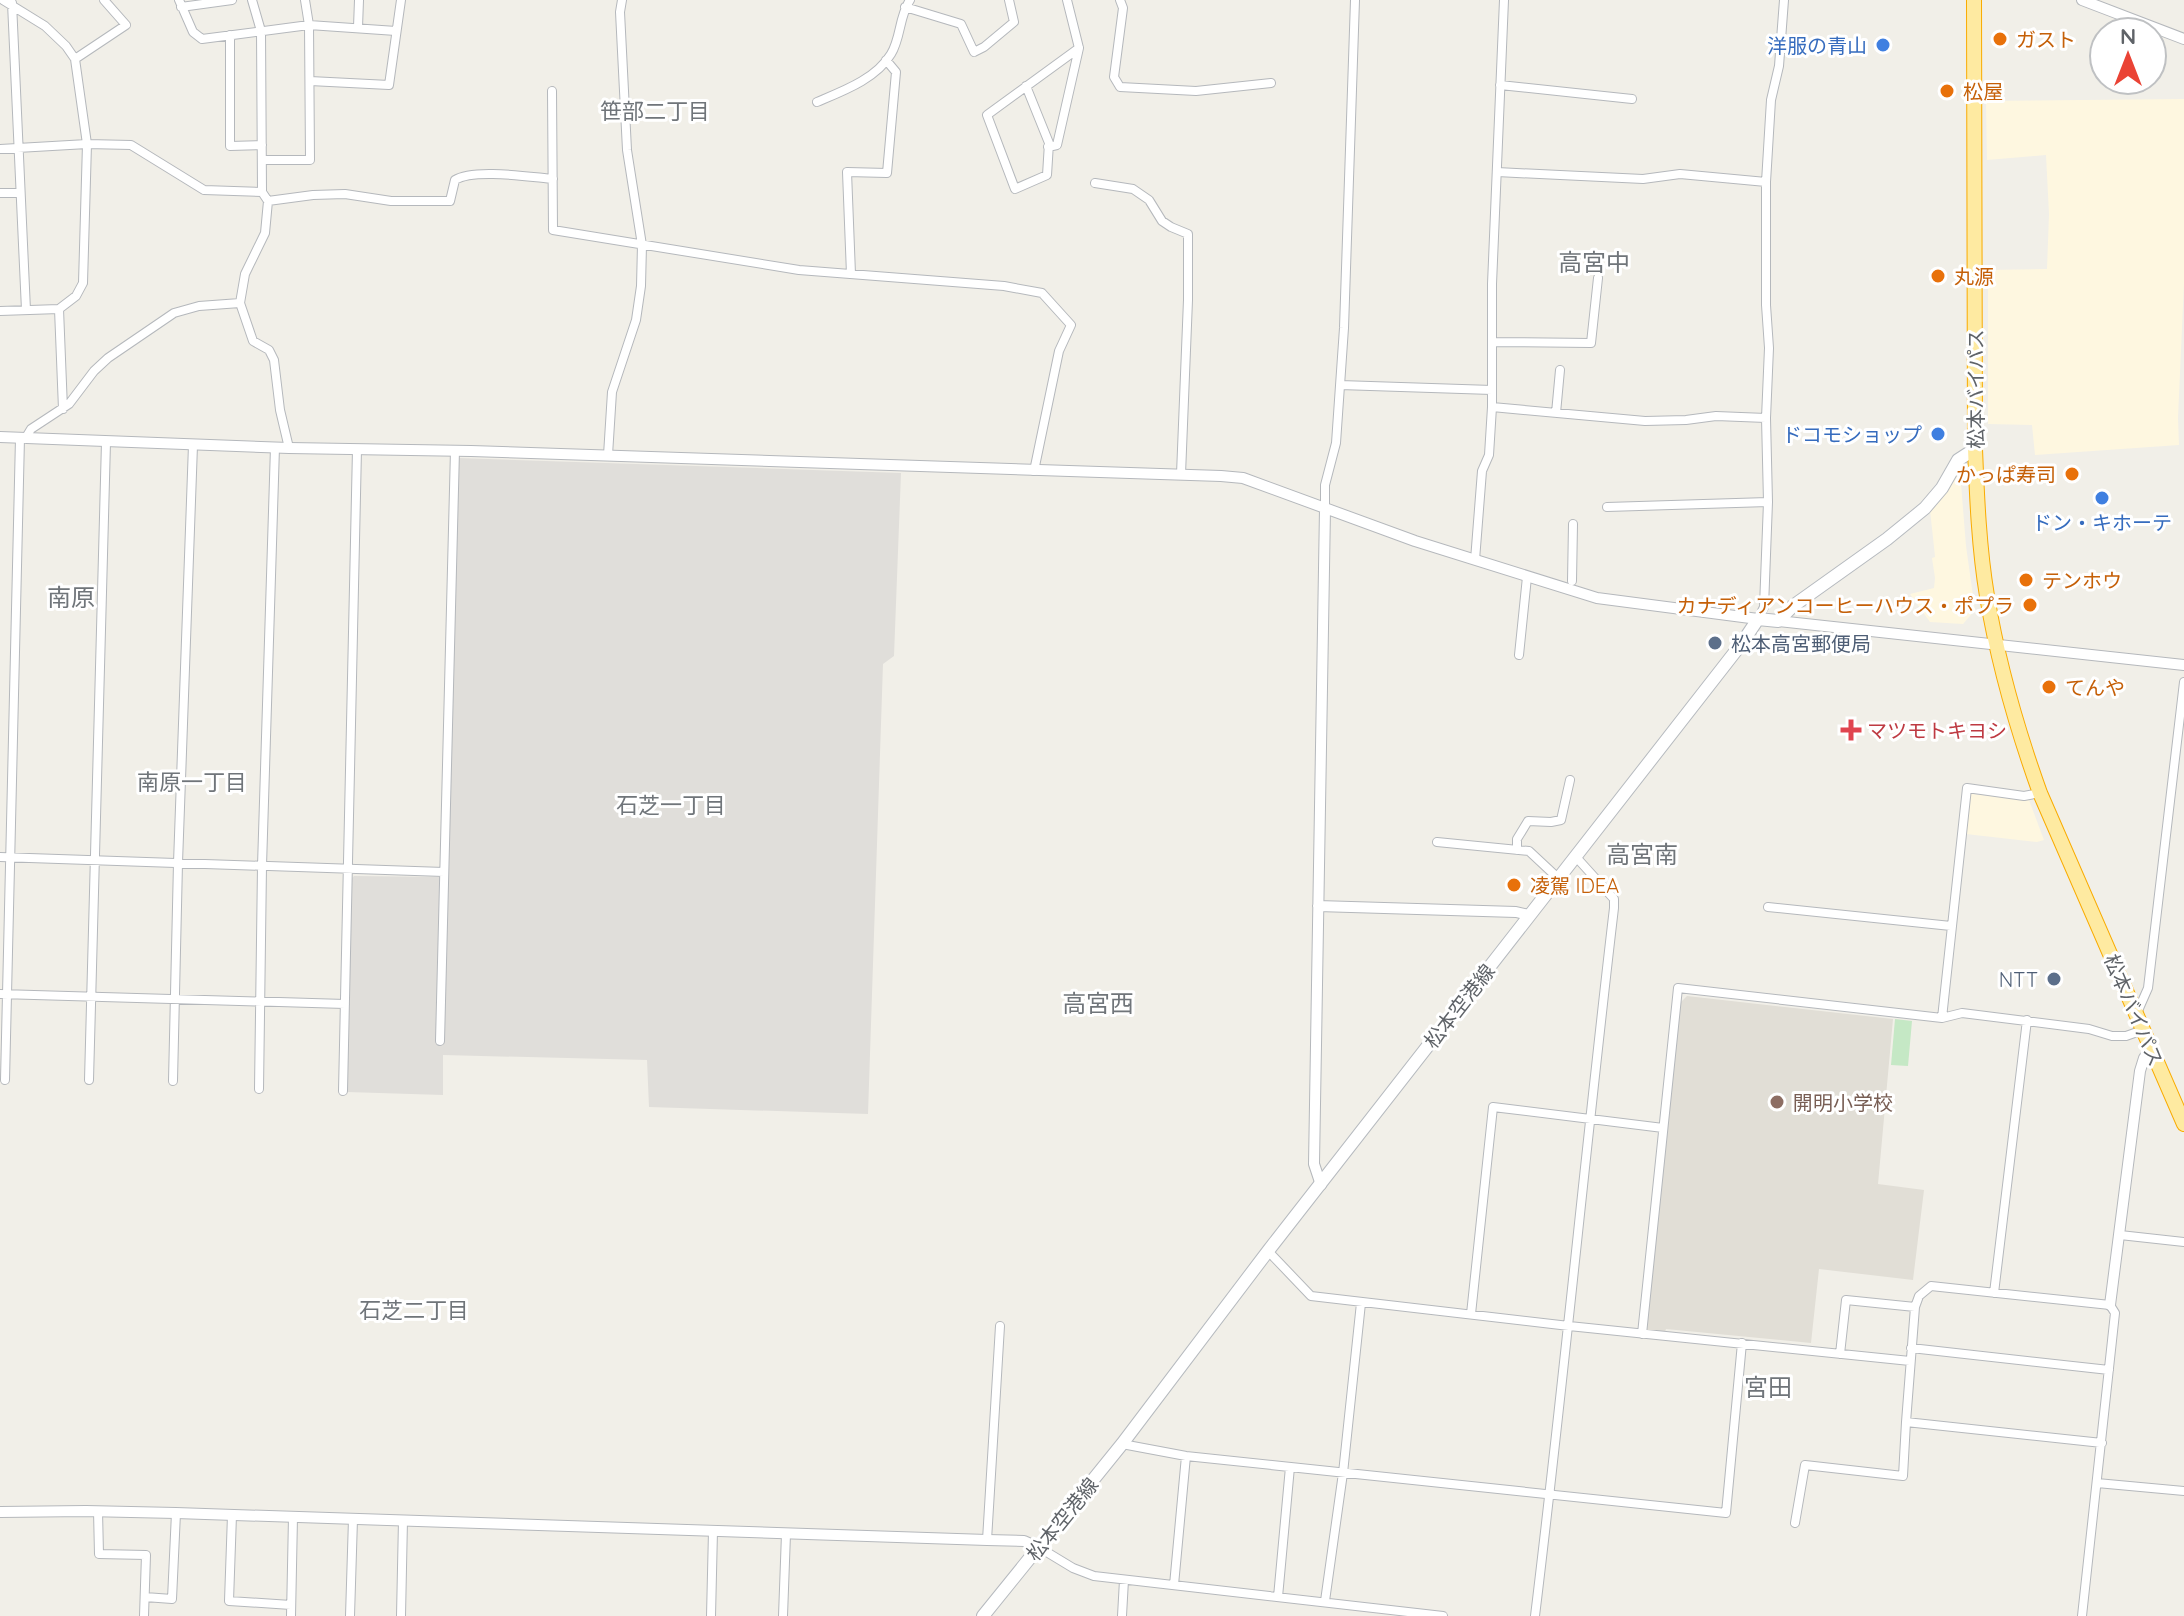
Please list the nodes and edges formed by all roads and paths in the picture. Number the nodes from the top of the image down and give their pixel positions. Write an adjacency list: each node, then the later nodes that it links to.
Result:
1 (104, 0): 26 (street)
2 (232, 0): 18 (street)
3 (252, 0): 21 (street)
4 (305, 0): 19 (street)
5 (359, 0): 20 (street)
6 (401, 0): 22 (street)
7 (622, 0): 49 (street)
8 (1009, 0): 17 (street)
9 (1067, 0): 25 (street)
10 (1120, 0): 29 (street)
11 (1355, 0): 58 (street)
12 (1504, 0): 30 (street)
13 (1784, 0): 43 (street)
14 (1974, 0): 71 (highway, 松本バイパス)
15 (2082, 0): 24 (street)
16 (9, 1): 26 (street); 38 (street)
17 (908, 3): 27 (street)
18 (180, 4): 23 (street)
19 (309, 25): 20 (street); 21 (street); 28 (street)
20 (358, 27): 22 (street)
21 (261, 31): 23 (street); 36 (street)
22 (396, 31): 28 (street)
23 (230, 35): 36 (street)
24 (2184, 39)
25 (1079, 48): 31 (street); 37 (street)
26 (75, 59): 35 (street)
27 (886, 60): 34 (street); 50 (street)
28 (310, 81): 40 (street)
29 (1271, 83)
30 (1500, 85): 33 (street); 41 (street)
31 (1026, 86): 37 (street); 37 (street)
32 (552, 91): 42 (street)
33 (1632, 99)
34 (817, 102)
35 (87, 144): 38 (street); 45 (street); 53 (street)
36 (262, 145): 40 (street)
37 (1048, 147)
38 (19, 148): 39 (street); 47 (street)
39 (0, 149)
40 (262, 160): 45 (street)
41 (1497, 172): 43 (street); 56 (street)
42 (553, 179): 48 (street); 49 (street)
43 (1766, 182): 63 (street)
44 (1095, 183): 75 (street)
45 (262, 192): 48 (street)
46 (0, 193): 47 (street)
47 (20, 193): 54 (street)
48 (268, 201): 52 (street)
49 (642, 245): 50 (street); 73 (street)
50 (851, 274): 74 (street)
51 (1598, 278): 56 (street)
52 (240, 303): 61 (street); 69 (street)
53 (59, 309): 54 (street); 61 (street)
54 (26, 310): 55 (street)
55 (0, 311)
56 (1492, 342): 59 (street)
57 (1560, 370): 62 (street)
58 (1340, 385): 59 (street); 78 (street)
59 (1492, 390): 60 (street)
60 (1492, 407): 62 (street); 80 (street)
61 (63, 409): 65 (street)
62 (1556, 413): 63 (street)
63 (1766, 418): 76 (street)
64 (0, 437): 65 (street)
65 (22, 438): 66 (street); 94 (street)
66 (106, 442): 67 (street); 95 (street)
67 (193, 445): 68 (street); 96 (street)
68 (275, 447): 69 (street); 97 (street)
69 (289, 448): 70 (street)
70 (357, 449): 72 (street); 98 (street)
71 (1975, 449): 84 (main road); 85 (highway, 松本バイパス)
72 (455, 450): 73 (street); 99 (street)
73 (608, 455): 74 (street)
74 (1034, 471): 75 (street)
75 (1181, 474): 78 (street)
76 (1768, 502): 77 (street); 83 (street)
77 (1607, 507)
78 (1325, 509): 80 (street); 101 (street)
79 (1573, 524): 82 (street)
80 (1475, 560): 81 (street)
81 (1527, 577): 83 (street); 86 (street)
82 (1572, 581)
83 (1758, 619): 84 (main road); 93 (main road, 松本空港線)
84 (1778, 621): 85 (street)
85 (1997, 645): 87 (street); 90 (highway, 松本バイパス)
86 (1519, 655)
87 (2184, 665)
88 (2184, 682): 110 (street)
89 (1570, 780): 92 (street)
90 (2040, 793): 104 (street); 110 (highway, 松本バイパス)
91 (1437, 842): 92 (street)
92 (1517, 850): 100 (street)
93 (1576, 857): 100 (main road, 松本空港線); 121 (street)
94 (4, 858): 95 (street); 105 (street)
95 (95, 860): 96 (street); 106 (street)
96 (178, 863): 97 (street); 107 (street)
97 (262, 866): 98 (street); 108 (street)
98 (348, 869): 99 (street); 109 (street)
99 (444, 872): 114 (street)
100 (1559, 879): 103 (main road, 松本空港線)
101 (1318, 906): 103 (street); 124 (street)
102 (1768, 907): 104 (street)
103 (1529, 915): 124 (main road, 松本空港線)
104 (1951, 926): 111 (street)
105 (3, 994): 106 (street); 116 (street)
106 (90, 997): 107 (street); 117 (street)
107 (175, 999): 108 (street); 118 (street)
108 (261, 1002): 109 (street); 119 (street)
109 (345, 1004): 120 (street)
110 (2136, 1014): 113 (highway, 松本バイパス)
111 (1942, 1018): 112 (street); 123 (street)
112 (2027, 1020): 113 (street); 128 (street)
113 (2143, 1030): 115 (highway, 松本バイパス)
114 (440, 1041)
115 (2151, 1049): 122 (highway, 松本バイパス); 125 (street)
116 (5, 1080)
117 (89, 1080)
118 (173, 1081)
119 (259, 1089)
120 (343, 1091)
121 (1589, 1118): 123 (street); 132 (street); 134 (street)
122 (2184, 1124)
123 (1663, 1128): 135 (street)
124 (1321, 1185): 127 (main road, 松本空港線)
125 (2120, 1235): 126 (street); 130 (street)
126 (2184, 1242)
127 (1268, 1251): 129 (street); 143 (main road, 松本空港線)
128 (1994, 1293): 130 (street); 131 (street)
129 (1361, 1303): 132 (street); 146 (street)
130 (2110, 1305): 140 (street)
131 (1915, 1307): 137 (street); 138 (street)
132 (1471, 1314): 134 (street)
133 (1000, 1326): 160 (street)
134 (1569, 1326): 135 (street); 149 (street)
135 (1642, 1334): 136 (street)
136 (1742, 1343): 138 (street); 149 (street)
137 (1911, 1348): 139 (street); 140 (street)
138 (1840, 1354): 139 (street)
139 (1910, 1361): 141 (street)
140 (2109, 1370): 142 (street)
141 (1906, 1422): 142 (street); 157 (street)
142 (2102, 1443): 147 (street)
143 (1122, 1444): 144 (street); 161 (main road, 松本空港線)
144 (1186, 1456): 145 (street); 163 (street)
145 (1290, 1467): 146 (street); 165 (street)
146 (1343, 1473): 149 (street); 166 (street)
147 (2097, 1483): 148 (street); 178 (street)
148 (2184, 1491)
149 (1549, 1494): 177 (street)
150 (98, 1511): 151 (street); 152 (street); 164 (street)
151 (0, 1512)
152 (176, 1513): 153 (street); 164 (street)
153 (232, 1515): 154 (street); 167 (street)
154 (293, 1517): 155 (street); 167 (street)
155 (353, 1519): 156 (street); 170 (street)
156 (403, 1520): 158 (street); 171 (street)
157 (1795, 1523)
158 (713, 1531): 159 (street); 172 (street)
159 (786, 1534): 160 (street); 173 (street)
160 (987, 1540): 161 (street)
161 (1040, 1548): 162 (street); 174 (main road, 松本空港線)
162 (1124, 1580): 163 (street); 175 (street)
163 (1174, 1585): 165 (street)
164 (145, 1597): 168 (street)
165 (1278, 1597): 166 (street)
166 (1325, 1601): 176 (street)
167 (291, 1605): 169 (street)
168 (144, 1616)
169 (291, 1616)
170 (350, 1616)
171 (401, 1616)
172 (711, 1616)
173 (783, 1616)
174 (983, 1616)
175 (1122, 1616)
176 (1443, 1616)
177 (1535, 1616)
178 (2082, 1616)

